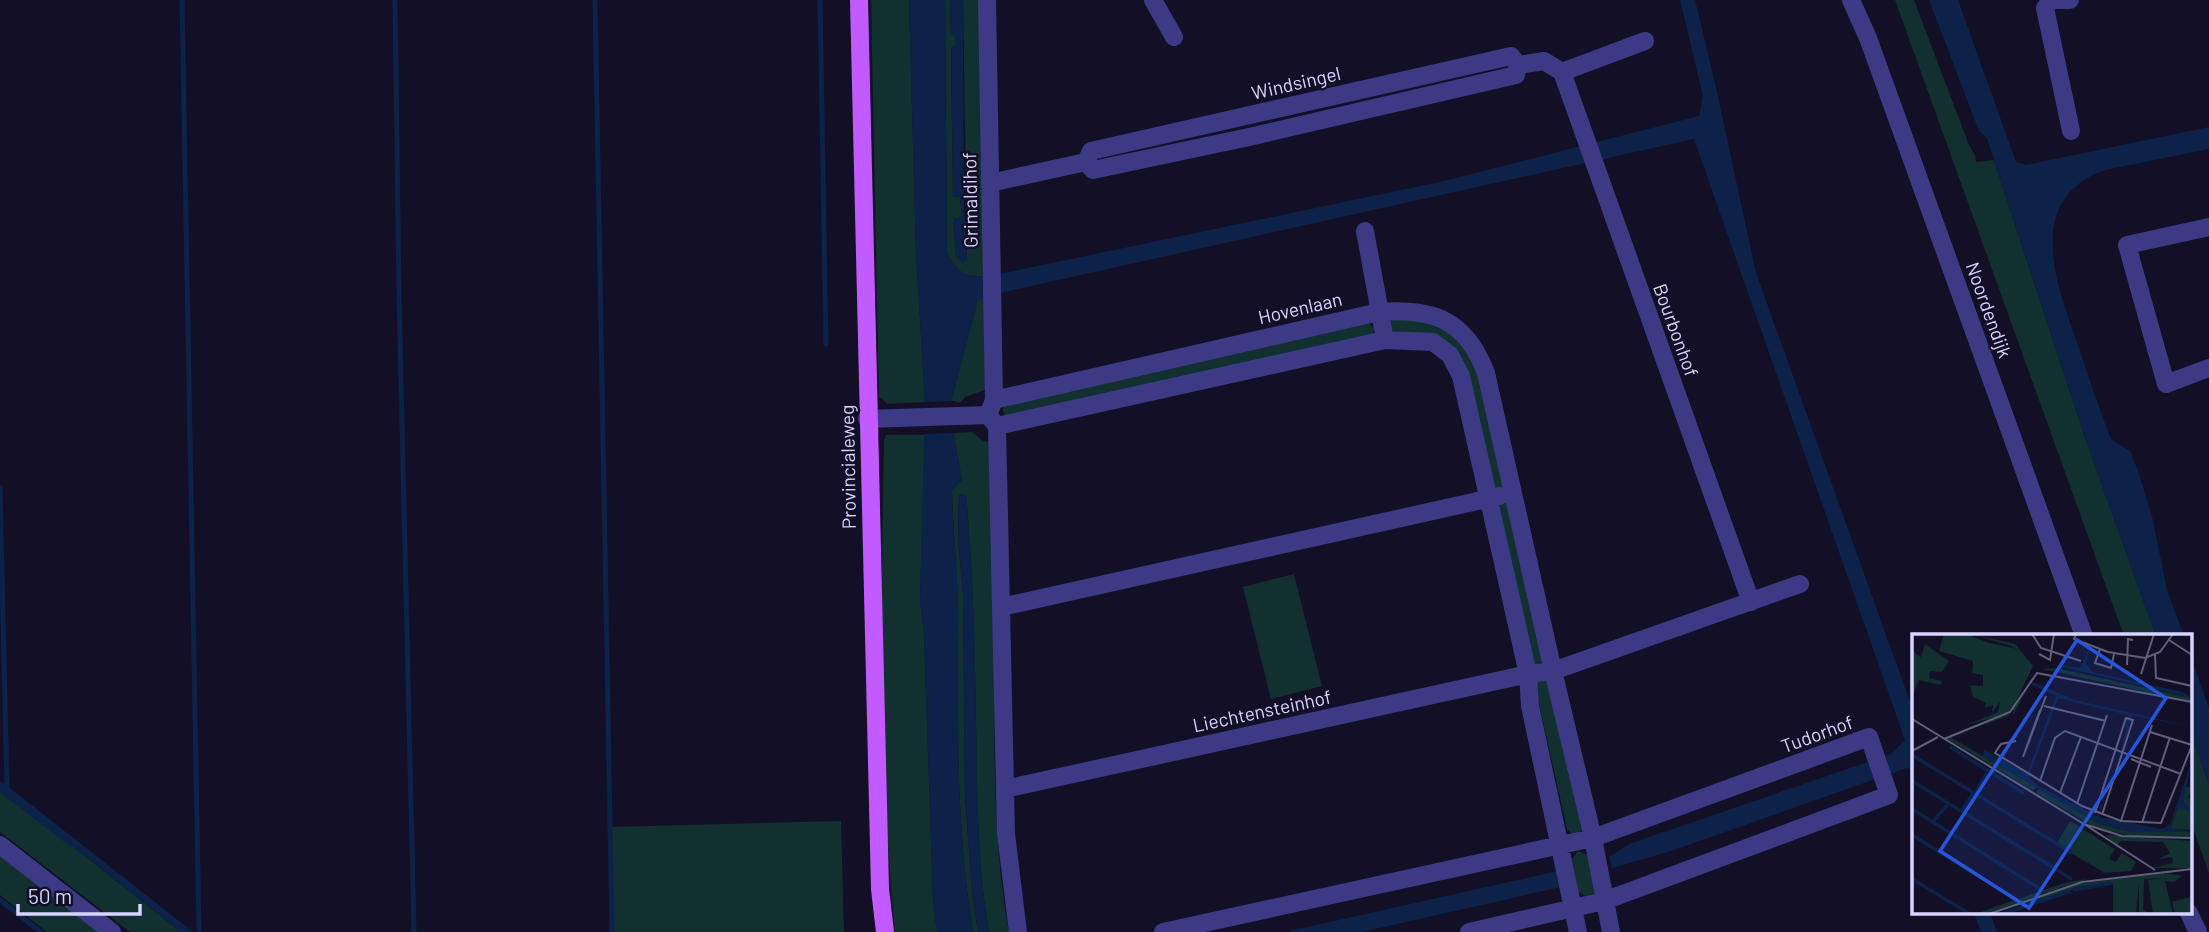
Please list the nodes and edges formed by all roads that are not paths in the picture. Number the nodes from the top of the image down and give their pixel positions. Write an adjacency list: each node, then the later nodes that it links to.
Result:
1 (859, 0): 18 (main road, Provincialeweg)
2 (987, 0): 11 (street, Grimaldihof)
3 (1153, 0): 7 (street)
4 (1851, 0): 24 (street, Noordendijk)
5 (2052, 0): 6 (street); 10 (street)
6 (2070, 0)
7 (1174, 37)
8 (1645, 41): 9 (street)
9 (1562, 72): 11 (street, Windsingel); 22 (street, Bourbonhof)
10 (2071, 131)
11 (990, 183): 17 (street, Grimaldihof)
12 (2209, 227): 16 (street)
13 (1365, 231): 14 (street)
14 (1380, 312): 15 (street); 17 (street, Hovenlaan); 19 (street, Hovenlaan)
15 (1385, 340): 17 (street, Hovenlaan); 20 (street, Hovenlaan)
16 (2209, 368)
17 (993, 413): 18 (street, Hovenlaan); 23 (street)
18 (867, 419): 36 (main road, Provincialeweg)
19 (1513, 492): 20 (street); 25 (street, Hovenlaan)
20 (1490, 498): 23 (street); 26 (street, Hovenlaan)
21 (1800, 584): 22 (street)
22 (1751, 602): 25 (street)
23 (1001, 607): 27 (street)
24 (2083, 634)
25 (1553, 671): 26 (street); 28 (street, Hovenlaan)
26 (1528, 674): 27 (street, Liechtensteinhof); 30 (street, Hovenlaan)
27 (1005, 789): 37 (street)
28 (1593, 838): 30 (street); 31 (street, Hovenlaan); 31 (street, Tudorhof)
29 (0, 845): 35 (street)
30 (1560, 846): 32 (street, Hovenlaan); 38 (street)
31 (1604, 901): 32 (street); 41 (street, Hovenlaan)
32 (1573, 909): 39 (street); 40 (street, Hovenlaan)
33 (2187, 914): 42 (street)
34 (2188, 914): 43 (street)
35 (112, 932)
36 (885, 932)
37 (1018, 932)
38 (1163, 932)
39 (1469, 932)
40 (1578, 932)
41 (1611, 932)
42 (2191, 932)
43 (2198, 932)

